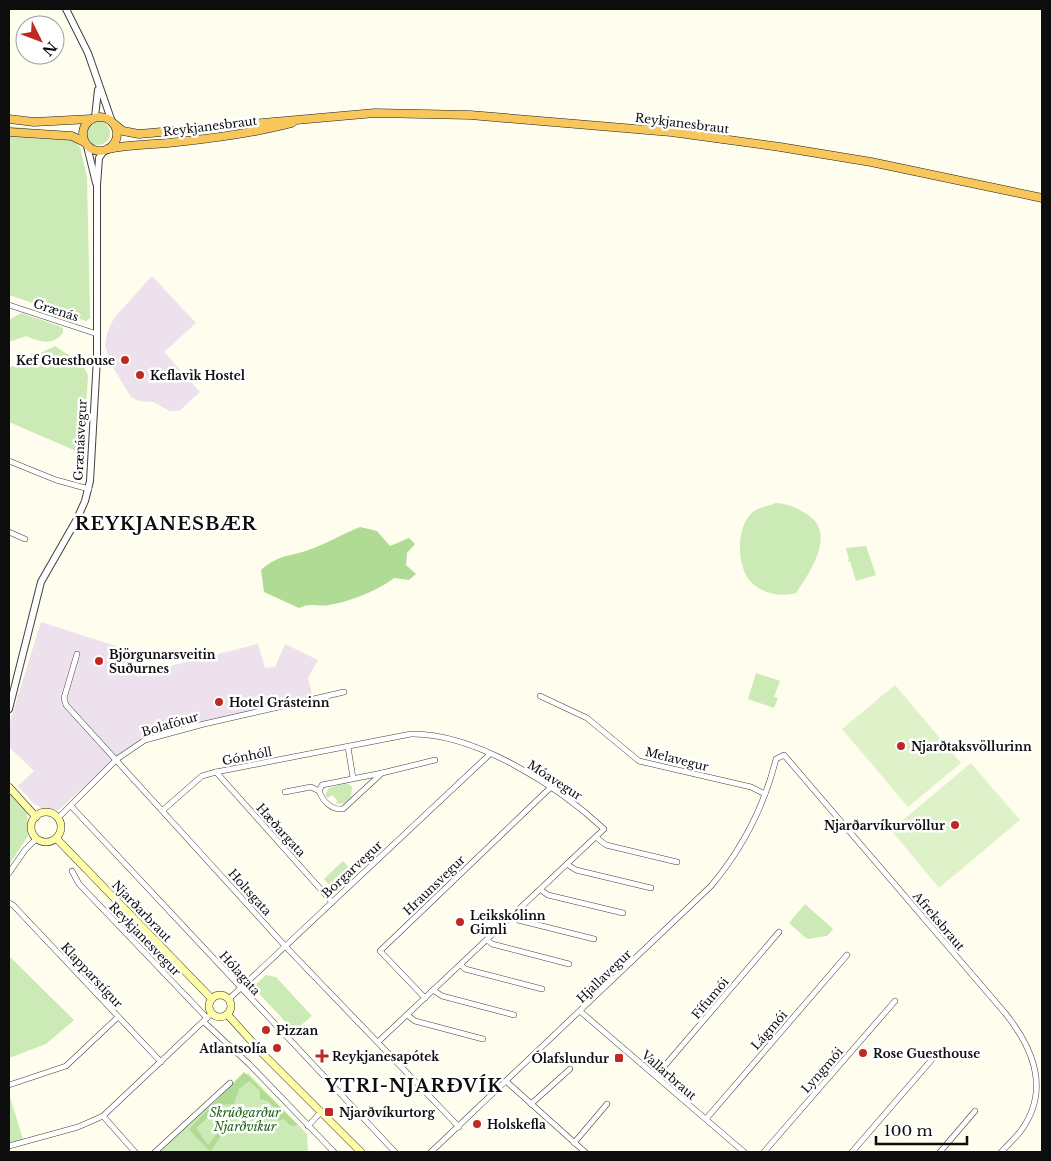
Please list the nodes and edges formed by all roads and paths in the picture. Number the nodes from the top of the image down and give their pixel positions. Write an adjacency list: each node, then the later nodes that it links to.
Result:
1 (66, 9): 2 (street)
2 (97, 79): 3 (street); 6 (street)
3 (93, 118): 5 (highway, Reykjanesbraut); 6 (highway, Reykjanesbraut); 8 (highway)
4 (314, 118): 6 (highway, Reykjanesbraut); 9 (highway, Reykjanesbraut); 11 (highway, Reykjanesbraut)
5 (9, 119)
6 (113, 122): 9 (highway)
7 (9, 132): 8 (highway, Reykjanesbraut)
8 (86, 144): 9 (highway, Reykjanesbraut); 10 (street, Grænásvegur)
9 (106, 150): 10 (street, Grænásvegur)
10 (97, 185): 13 (street, Grænásvegur)
11 (1042, 198)
12 (9, 305): 13 (street, Grænás)
13 (97, 334): 15 (street, Grænásvegur)
14 (9, 461): 15 (street)
15 (89, 489): 21 (street, Grænásvegur)
16 (9, 532): 17 (street)
17 (25, 539)
18 (77, 654): 24 (street, Holtsgata)
19 (344, 692): 24 (street, Bolafótur)
20 (540, 696): 33 (street, Melavegur)
21 (9, 709)
22 (348, 747): 23 (street, Gónhóll); 26 (street, Gónhóll); 28 (street)
23 (490, 754): 30 (street, Móavegur); 47 (street, Borgarvegur)
24 (117, 759): 34 (street, Bolafótur); 35 (street, Holtsgata)
25 (435, 760): 27 (street)
26 (216, 772): 35 (street, Gónhóll); 47 (street, Hæðargata)
27 (382, 773): 28 (street); 31 (street)
28 (353, 778): 31 (street)
29 (9, 787): 36 (main road)
30 (550, 788): 40 (street, Móavegur); 61 (street, Hraunsvegur)
31 (319, 791): 32 (street)
32 (285, 792)
33 (765, 794): 65 (street, Hjallavegur); 101 (street, Afreksbraut)
34 (71, 806): 37 (street, Bolafótur); 58 (street, Hólagata)
35 (163, 810): 54 (street, Holtsgata)
36 (36, 817): 37 (main road); 38 (main road)
37 (58, 818): 39 (main road)
38 (37, 838): 39 (main road); 44 (street)
39 (56, 838): 62 (main road, Njarðarbraut)
40 (597, 838): 41 (street); 42 (street)
41 (677, 862)
42 (568, 865): 45 (street); 46 (street)
43 (72, 871): 70 (street, Reykjanesvegur)
44 (9, 873)
45 (651, 888)
46 (541, 890): 49 (street); 50 (street)
47 (332, 902): 54 (street, Borgarvegur)
48 (9, 903): 69 (street, Klapparstígur)
49 (623, 913)
50 (514, 916): 52 (street); 53 (street)
51 (779, 932): 76 (street, Fífumói)
52 (594, 939)
53 (487, 940): 56 (street); 57 (street)
54 (285, 946): 58 (street, Borgarvegur); 72 (street, Holtsgata)
55 (847, 955): 85 (street, Lágmói)
56 (569, 964)
57 (461, 965): 59 (street); 60 (street)
58 (241, 988): 63 (street, Borgarvegur); 94 (street, Hólagata)
59 (542, 989)
60 (433, 990): 61 (street); 68 (street)
61 (425, 998): 67 (street)
62 (212, 999): 63 (main road); 70 (main road)
63 (229, 999): 66 (main road)
64 (895, 1001): 98 (street, Lyngmói)
65 (581, 1012): 76 (street, Vallarbraut); 77 (street, Hjallavegur)
66 (227, 1014): 70 (main road); 83 (main road)
67 (407, 1014): 71 (street); 72 (street)
68 (514, 1015)
69 (118, 1018): 74 (street, Klapparstígur); 79 (street)
70 (208, 1018): 74 (street); 86 (street, Reykjanesvegur)
71 (484, 1039)
72 (378, 1041): 87 (street, Holtsgata)
73 (934, 1057): 99 (street)
74 (161, 1062): 84 (street)
75 (570, 1069): 80 (street)
76 (656, 1076): 85 (street, Vallarbraut)
77 (507, 1082): 80 (street); 87 (street, Hjallavegur)
78 (230, 1083): 91 (street)
79 (9, 1085)
80 (531, 1104): 88 (street)
81 (606, 1104): 88 (street)
82 (975, 1111): 100 (street)
83 (320, 1114): 86 (street); 93 (main road)
84 (103, 1116): 89 (street); 90 (street)
85 (706, 1119): 97 (street, Vallarbraut)
86 (308, 1126): 92 (street, Reykjanesvegur)
87 (459, 1127): 95 (street, Hjallavegur)
88 (574, 1143): 96 (street)
89 (9, 1146)
90 (135, 1152)
91 (155, 1152)
92 (334, 1152)
93 (361, 1152)
94 (395, 1152)
95 (431, 1152)
96 (585, 1152)
97 (744, 1152)
98 (764, 1152)
99 (852, 1152)
100 (940, 1152)
101 (1002, 1152)

